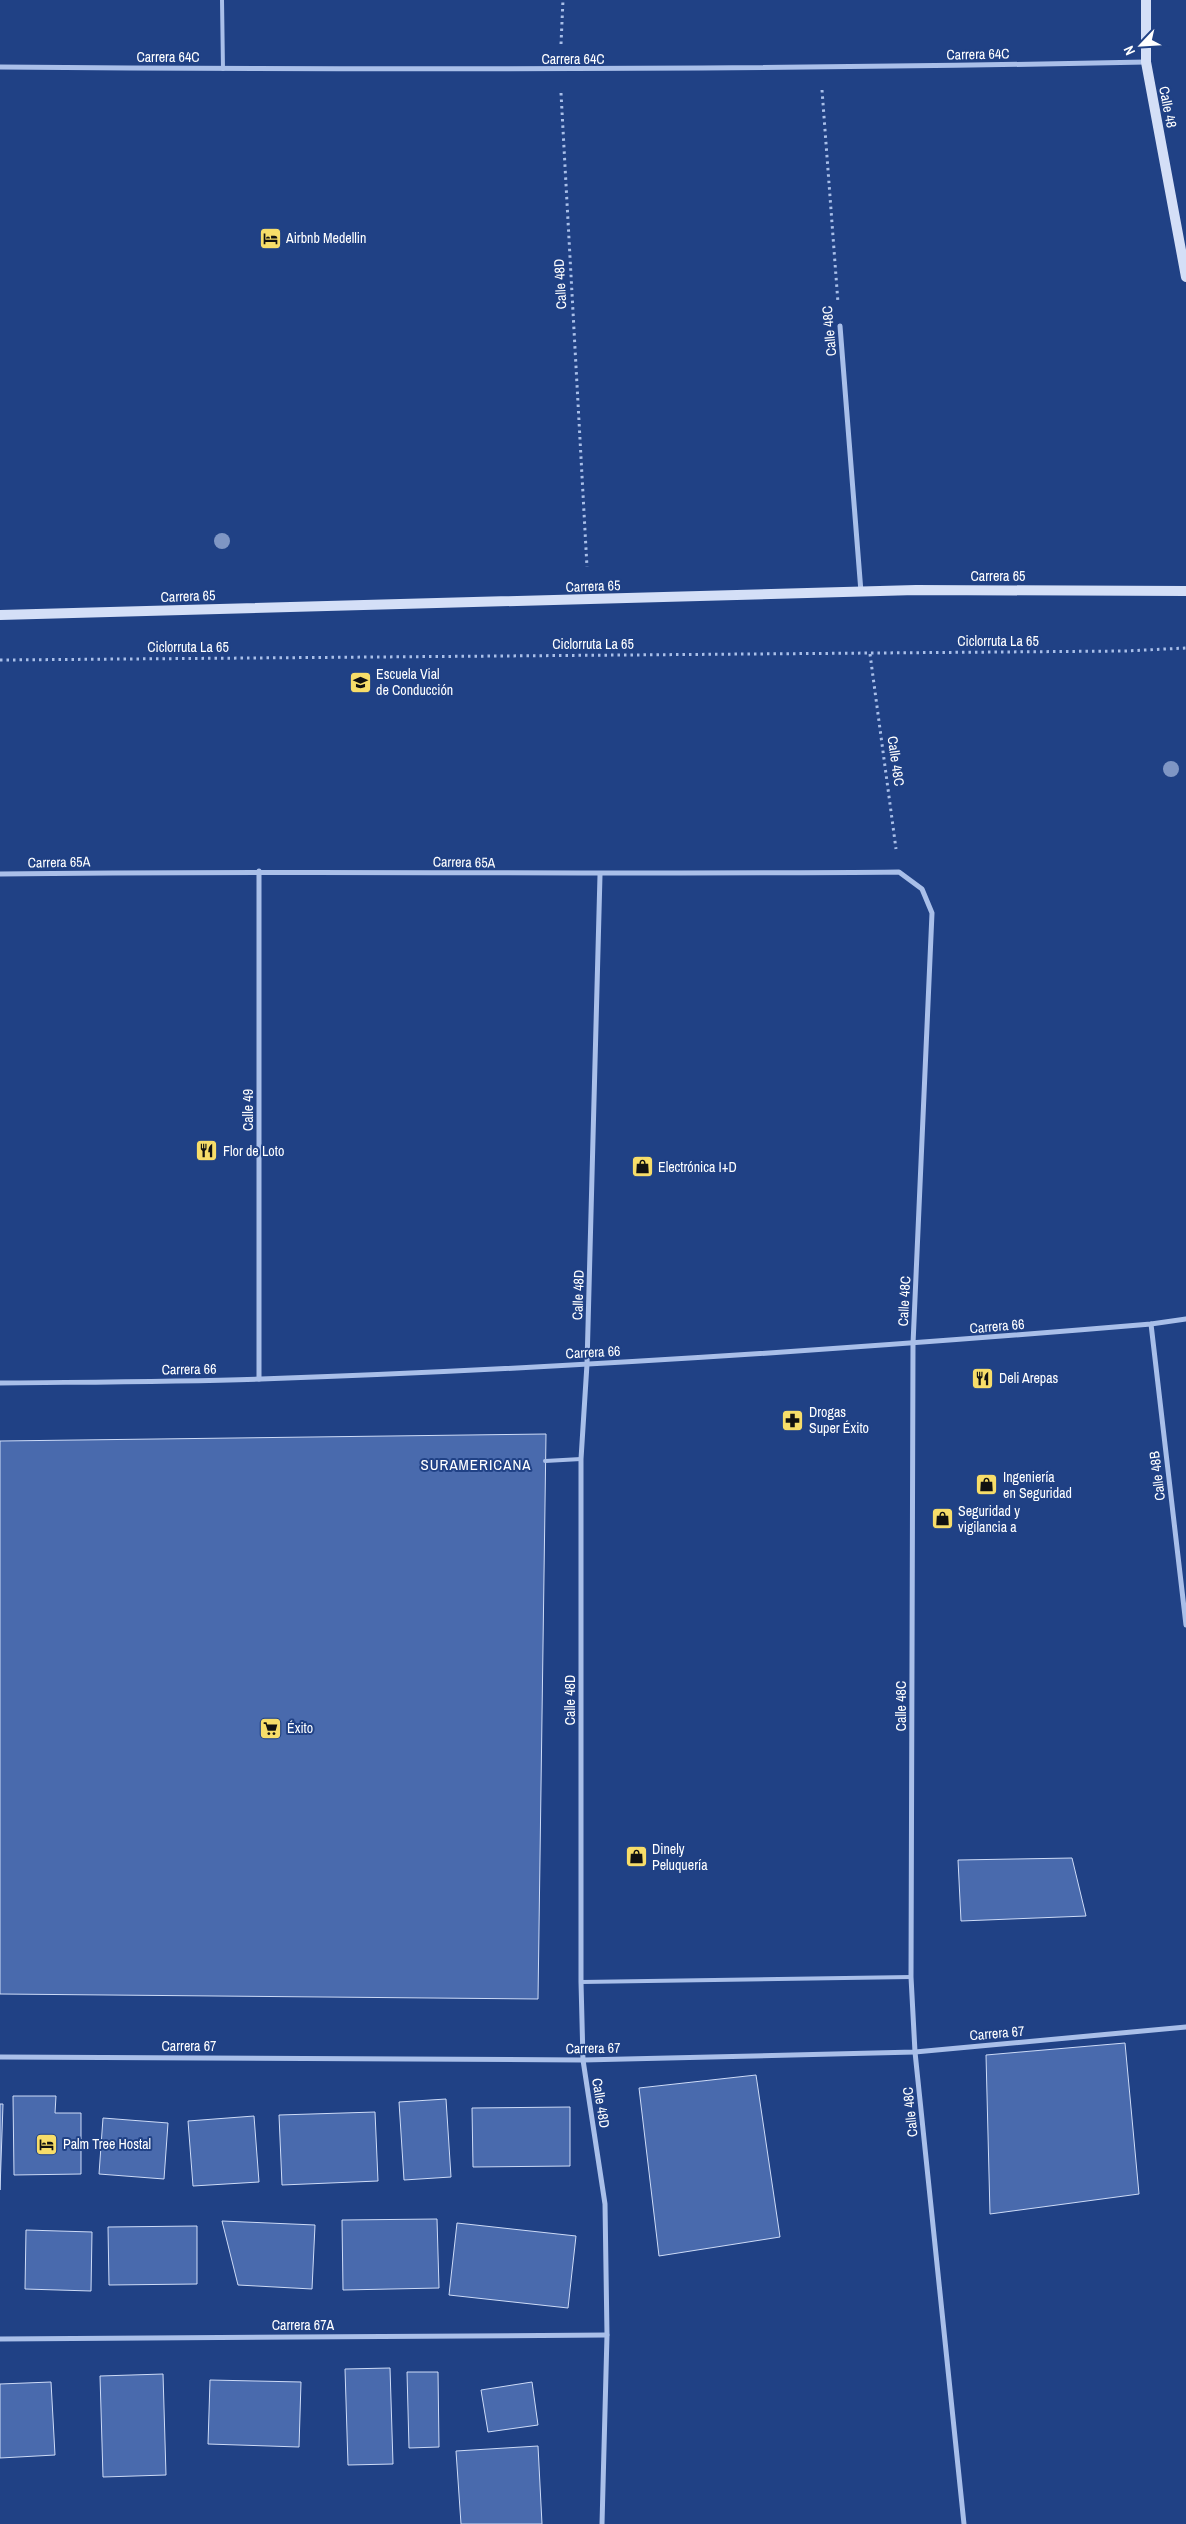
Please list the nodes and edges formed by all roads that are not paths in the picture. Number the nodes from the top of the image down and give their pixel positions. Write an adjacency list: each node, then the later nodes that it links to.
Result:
1 (222, 0): 5 (lane)
2 (1146, 0): 3 (main road, Calle 48)
3 (1146, 62): 5 (street, Carrera 64C); 6 (main road, Calle 48)
4 (0, 67): 5 (street, Carrera 64C)
5 (223, 68)
6 (1186, 277)
7 (840, 326): 9 (street, Calle 48C)
8 (1186, 591): 9 (main road, Carrera 65)
9 (861, 592): 10 (main road, Carrera 65)
10 (0, 615)
11 (259, 871): 12 (street, Carrera 65A); 13 (street, Carrera 65A); 19 (street, Calle 49)
12 (0, 874)
13 (600, 875): 14 (street, Carrera 65A); 18 (street, Calle 48D)
14 (922, 889): 17 (street, Calle 48C)
15 (1186, 1319): 16 (street, Carrera 66)
16 (1151, 1324): 17 (street, Carrera 66); 23 (street, Calle 48B)
17 (913, 1344): 18 (street, Carrera 66); 24 (street, Calle 48C)
18 (587, 1364): 19 (street, Carrera 66); 21 (street, Calle 48D)
19 (260, 1379): 20 (street, Carrera 66)
20 (0, 1383)
21 (581, 1459): 22 (lane); 25 (street, Calle 48D)
22 (545, 1461)
23 (1186, 1625)
24 (911, 1977): 25 (lane); 27 (street, Calle 48C)
25 (581, 1982): 29 (street, Calle 48D)
26 (1186, 2027): 27 (street, Carrera 67)
27 (915, 2052): 29 (street, Carrera 67); 33 (street, Calle 48C)
28 (0, 2057): 29 (street, Carrera 67)
29 (583, 2060): 30 (street, Calle 48D)
30 (607, 2335): 31 (street, Carrera 67A); 32 (street, Calle 48D)
31 (0, 2339)
32 (602, 2524)
33 (964, 2524)

